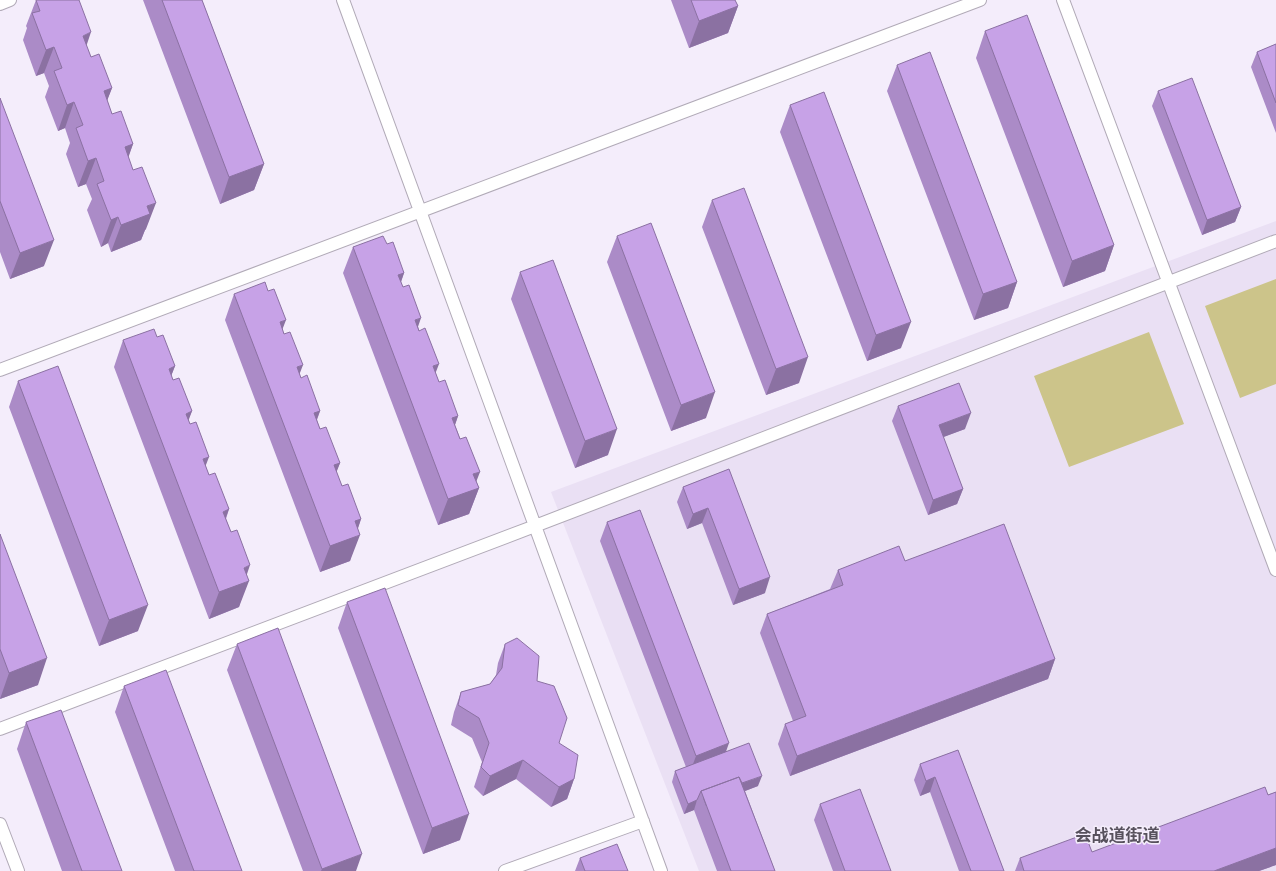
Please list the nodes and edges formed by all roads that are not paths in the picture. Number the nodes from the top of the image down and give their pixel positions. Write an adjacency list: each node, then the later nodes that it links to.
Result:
1 (10, 0): 5 (lane)
2 (343, 0): 6 (lane)
3 (980, 0): 6 (lane)
4 (1063, 0): 8 (lane)
5 (0, 4)
6 (420, 212): 9 (lane); 10 (lane)
7 (1276, 241): 8 (lane)
8 (1168, 282): 10 (lane); 11 (lane)
9 (0, 370)
10 (535, 526): 12 (lane); 13 (lane)
11 (1276, 570)
12 (0, 729)
13 (643, 821): 16 (lane); 17 (lane)
14 (0, 824): 15 (lane)
15 (18, 871)
16 (504, 871)
17 (661, 871)

